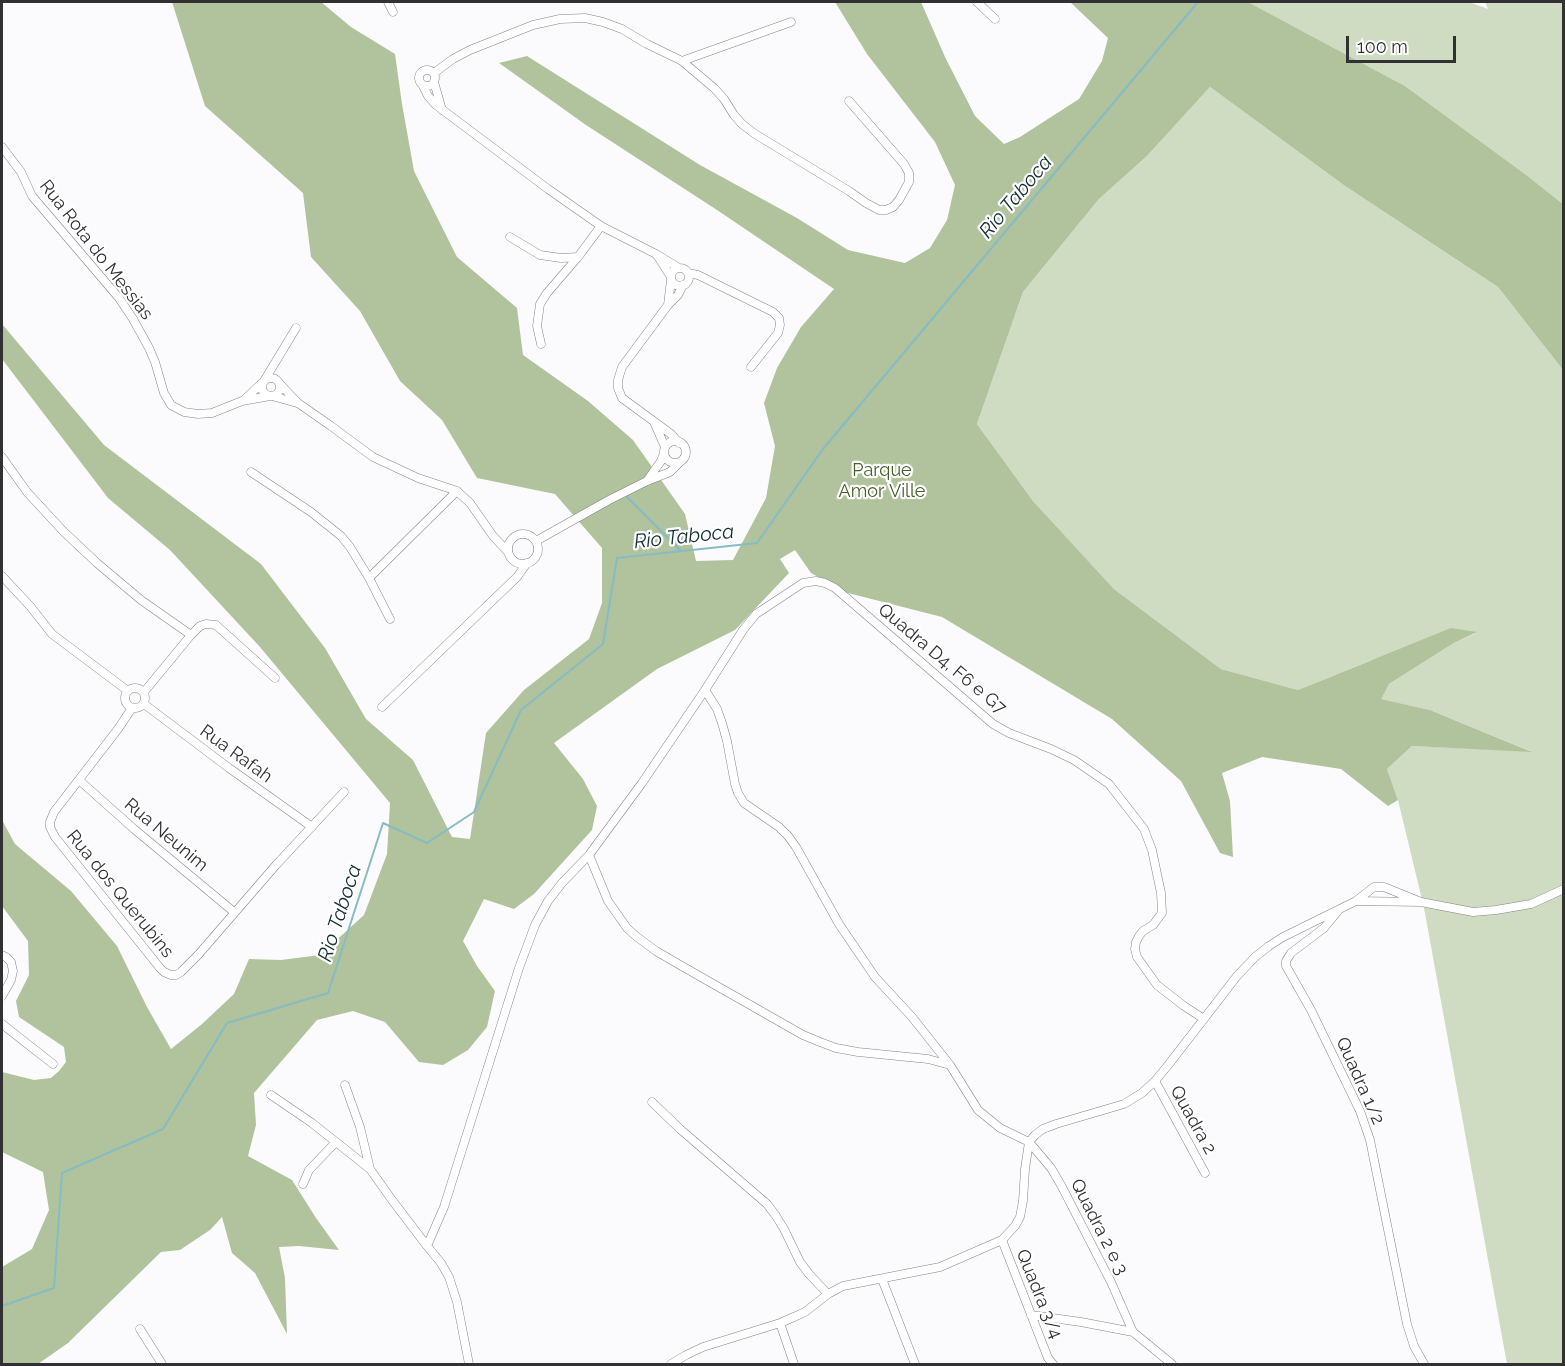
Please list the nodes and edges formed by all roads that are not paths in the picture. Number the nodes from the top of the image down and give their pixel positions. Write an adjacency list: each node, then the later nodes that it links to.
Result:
1 (388, 2): 3 (street)
2 (977, 2): 4 (street)
3 (393, 12)
4 (995, 19)
5 (791, 21): 6 (street)
6 (682, 62): 7 (street); 10 (street)
7 (434, 73): 8 (street); 9 (street)
8 (434, 82): 9 (street); 11 (street)
9 (422, 84): 11 (street)
10 (849, 101)
11 (443, 111): 13 (street)
12 (2, 147): 30 (street, Rua Rota do Messias)
13 (601, 226): 15 (street); 16 (street)
14 (510, 237): 16 (street)
15 (656, 254): 17 (street); 20 (street)
16 (578, 256): 24 (street)
17 (679, 268): 18 (street); 20 (street)
18 (688, 273): 19 (street); 21 (street)
19 (702, 277): 21 (street); 26 (street)
20 (671, 278): 21 (street); 22 (street)
21 (685, 284): 22 (street)
22 (668, 305): 32 (street)
23 (296, 328): 25 (street)
24 (541, 344)
25 (276, 361): 27 (street); 28 (street)
26 (751, 367)
27 (263, 382): 28 (street); 29 (street); 30 (street)
28 (279, 382): 29 (street); 31 (street)
29 (271, 396): 30 (street); 31 (street)
30 (242, 401)
31 (298, 403): 39 (street)
32 (653, 421): 33 (street); 34 (street)
33 (679, 443): 34 (street); 36 (street)
34 (665, 450): 36 (street); 38 (street)
35 (2, 458): 50 (street)
36 (680, 462): 38 (street)
37 (251, 472): 48 (street)
38 (647, 481): 42 (street)
39 (457, 491): 40 (street); 48 (street)
40 (493, 536): 41 (street); 43 (street)
41 (511, 540): 42 (street); 43 (street)
42 (536, 542): 45 (street)
43 (508, 552): 44 (street)
44 (513, 561): 45 (street); 47 (street)
45 (527, 563): 47 (street)
46 (2, 576): 53 (street)
47 (517, 577): 56 (street)
48 (369, 578): 49 (street)
49 (390, 619)
50 (191, 635): 51 (street); 54 (street)
51 (275, 678)
52 (705, 690): 61 (street); 69 (street, Quadra D4, F6 e G7); 72 (street)
53 (128, 691): 54 (street); 57 (street)
54 (144, 692): 55 (street)
55 (144, 704): 57 (street); 60 (street, Rua Rafah)
56 (382, 707)
57 (132, 708): 58 (street, Rua dos Querubins)
58 (79, 780): 66 (street, Rua Neunim); 66 (street, Rua dos Querubins)
59 (344, 792): 60 (street, Rua dos Querubins)
60 (312, 827): 66 (street, Rua dos Querubins)
61 (590, 855): 72 (street); 83 (street)
62 (1563, 889): 64 (street)
63 (1356, 901): 64 (street); 64 (street); 65 (street)
64 (1421, 902)
65 (1341, 907): 69 (street); 97 (street, Quadra 1/2)
66 (234, 912)
67 (2, 955): 68 (street)
68 (2, 996)
69 (1204, 1019): 73 (street)
70 (2, 1024): 71 (street)
71 (53, 1064)
72 (950, 1065): 78 (street)
73 (1155, 1082): 78 (street); 80 (street, Quadra 2)
74 (345, 1085): 79 (street)
75 (272, 1095): 77 (street)
76 (652, 1101): 85 (street)
77 (336, 1142): 79 (street); 81 (street)
78 (1029, 1142): 82 (street); 89 (street, Quadra 2 e 3)
79 (370, 1169): 83 (street)
80 (1205, 1173)
81 (303, 1184)
82 (1002, 1240): 84 (street); 86 (street, Quadra 3/4)
83 (428, 1246): 92 (street)
84 (882, 1279): 85 (street); 95 (street)
85 (828, 1294): 87 (street)
86 (1031, 1314): 89 (street); 90 (street, Quadra 3/4)
87 (780, 1323): 93 (street); 94 (street)
88 (140, 1329): 91 (street)
89 (1133, 1332): 96 (street)
90 (1048, 1362)
91 (162, 1365)
92 (469, 1365)
93 (671, 1365)
94 (794, 1365)
95 (915, 1365)
96 (1172, 1365)
97 (1424, 1365)

